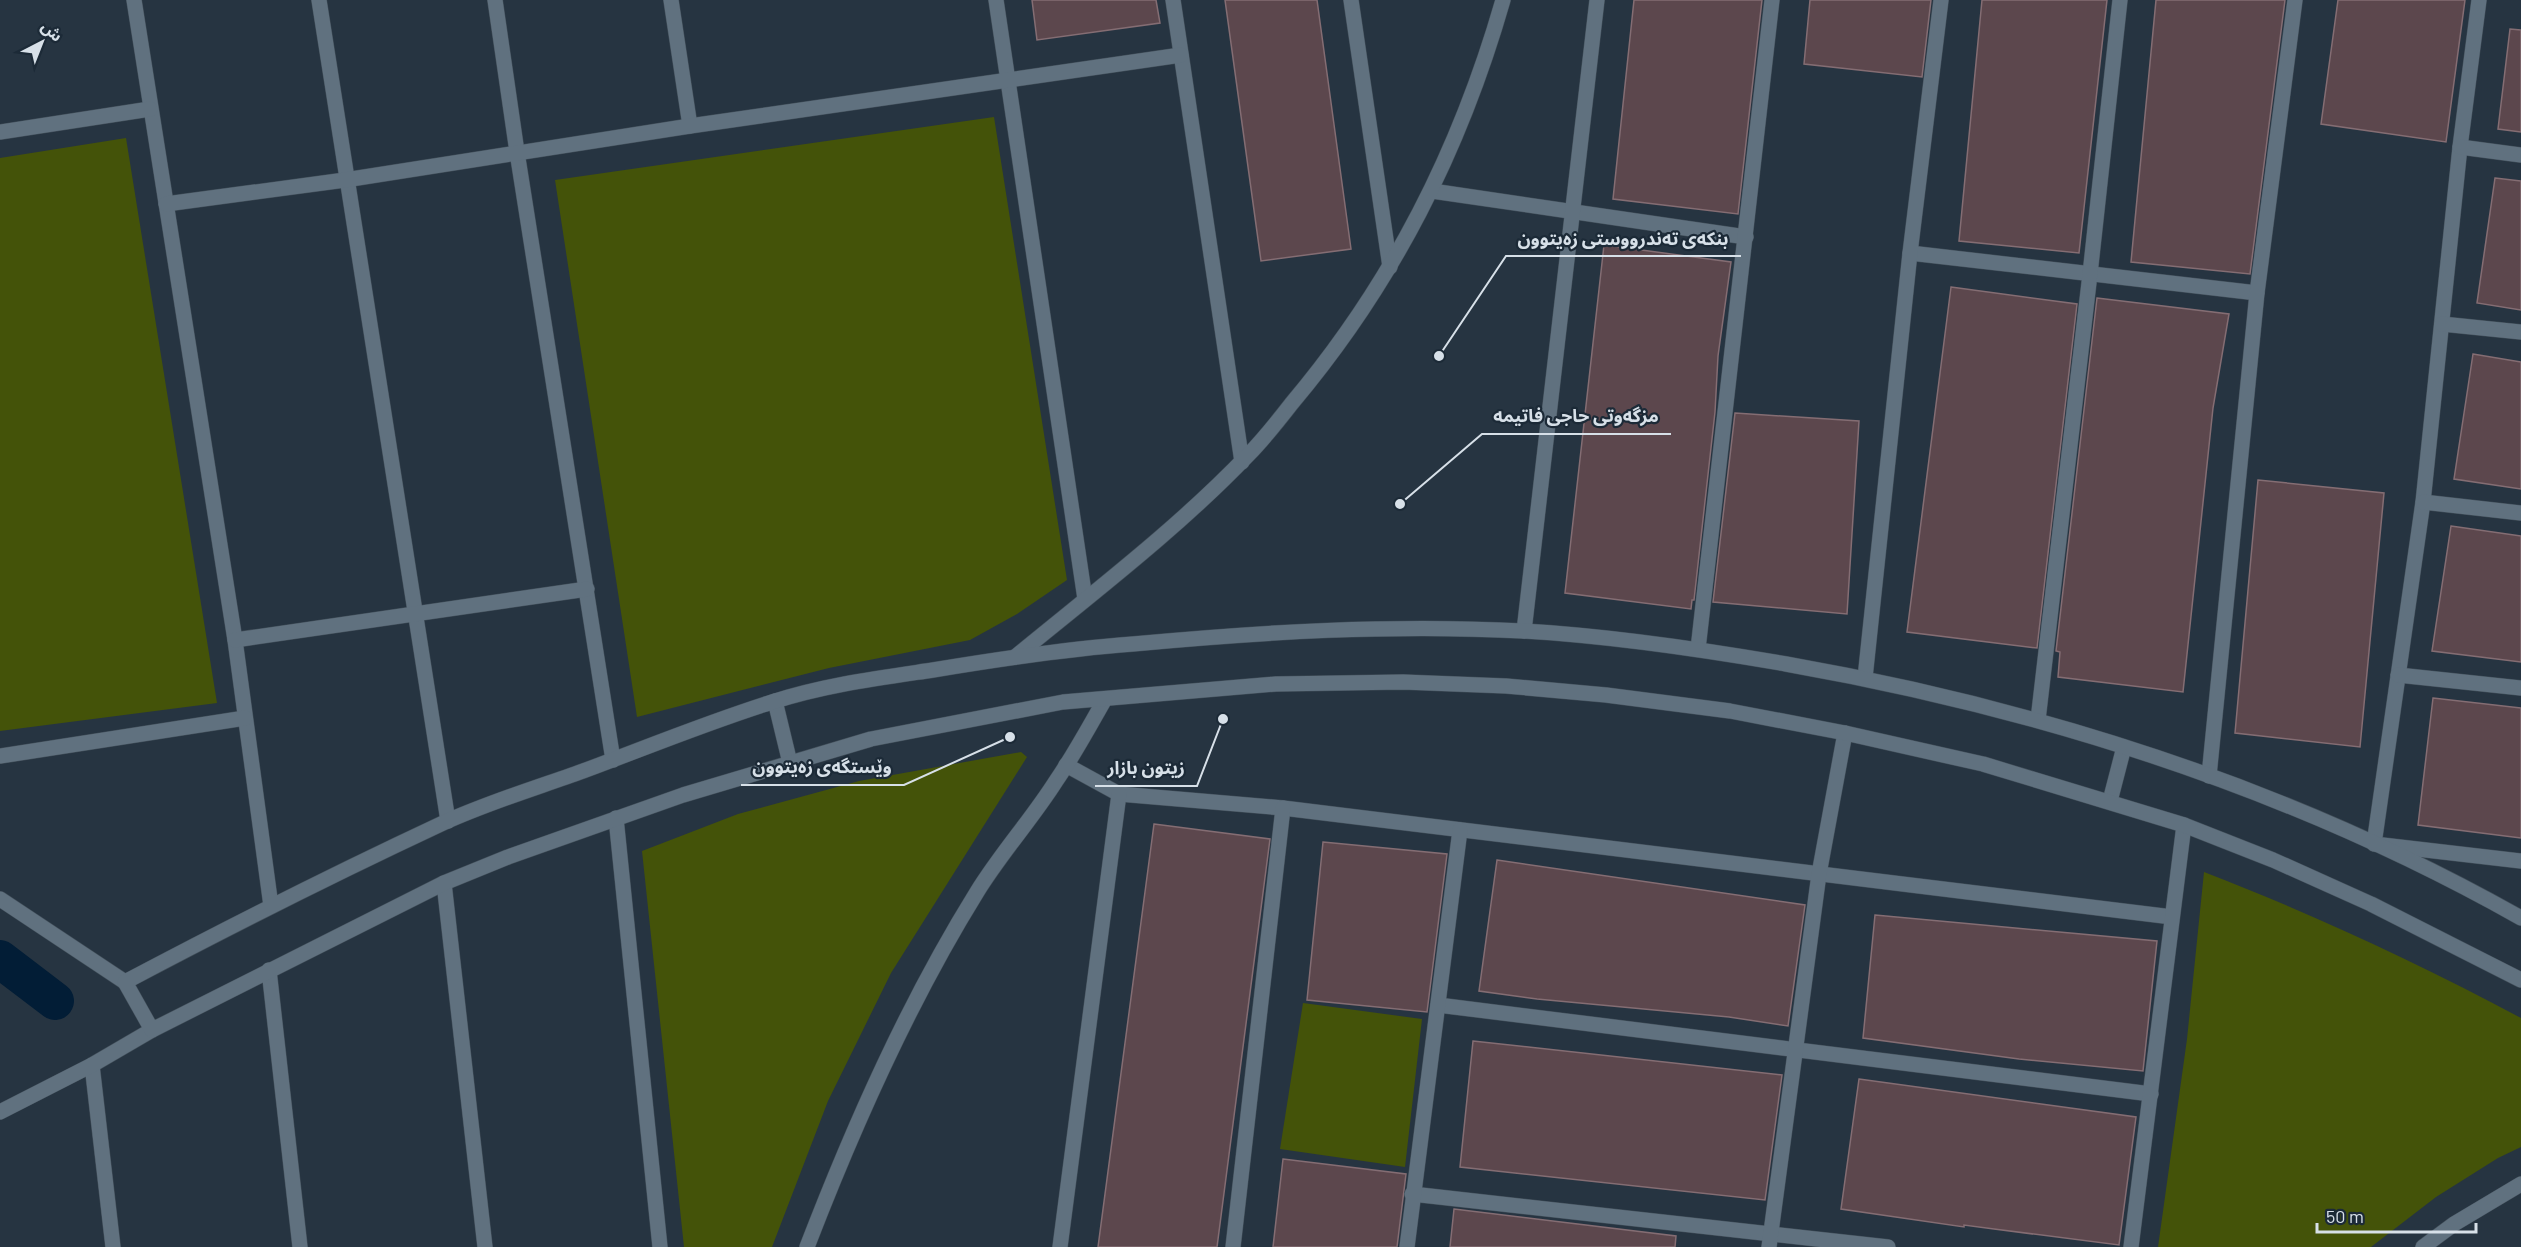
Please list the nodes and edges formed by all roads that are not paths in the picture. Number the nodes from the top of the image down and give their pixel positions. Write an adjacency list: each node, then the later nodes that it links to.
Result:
1 (134, 0): 17 (street)
2 (319, 0): 23 (street)
3 (495, 0): 21 (street)
4 (671, 0): 18 (street)
5 (996, 0): 16 (street)
6 (1173, 0): 15 (street)
7 (1351, 0): 29 (street)
8 (1503, 0): 24 (street)
9 (1597, 0): 26 (street)
10 (1772, 0): 27 (street)
11 (1941, 0): 28 (street)
12 (2120, 0): 30 (street)
13 (2295, 0): 31 (street)
14 (2479, 0): 20 (street)
15 (1181, 55): 16 (street); 34 (street)
16 (1008, 80): 18 (street); 38 (street)
17 (150, 109): 19 (street); 25 (street)
18 (690, 126): 21 (street)
19 (0, 132)
20 (2460, 147): 22 (street); 32 (street)
21 (517, 152): 23 (street); 37 (street)
22 (2521, 155)
23 (345, 180): 25 (street); 39 (street)
24 (1432, 191): 26 (street); 29 (street)
25 (166, 204): 41 (street)
26 (1573, 213): 27 (street); 40 (street)
27 (1746, 237): 42 (street)
28 (1910, 253): 30 (street); 45 (street)
29 (1390, 267): 34 (street)
30 (2090, 274): 31 (street); 50 (street)
31 (2257, 293): 57 (street)
32 (2442, 324): 33 (street); 35 (street)
33 (2521, 332)
34 (1242, 462): 38 (street)
35 (2423, 502): 36 (street); 44 (street)
36 (2521, 513)
37 (587, 589): 39 (street); 54 (street)
38 (1085, 599): 43 (street)
39 (414, 613): 41 (street); 62 (street)
40 (1524, 632): 42 (street); 43 (street)
41 (235, 640): 49 (street)
42 (1698, 649): 45 (street)
43 (1015, 657): 48 (street)
44 (2398, 675): 46 (street); 65 (street)
45 (1865, 678): 50 (street)
46 (2521, 688)
47 (1105, 699): 51 (street); 55 (street); 56 (street)
48 (775, 700): 54 (street); 55 (street)
49 (245, 718): 53 (street); 70 (street)
50 (2038, 720): 52 (street)
51 (1845, 733): 59 (street); 67 (street)
52 (2124, 747): 57 (street); 59 (street)
53 (0, 756)
54 (613, 760): 62 (street)
55 (790, 763): 61 (street)
56 (1066, 765): 58 (street); 89 (street)
57 (2209, 776): 65 (street)
58 (1119, 794): 60 (street); 90 (street)
59 (2110, 801): 63 (street)
60 (1283, 808): 64 (street); 91 (street)
61 (616, 818): 68 (street); 88 (street)
62 (448, 821): 70 (street)
63 (2184, 825): 71 (street); 74 (street)
64 (1460, 830): 67 (street); 76 (street)
65 (2374, 844): 66 (street); 72 (street)
66 (2521, 861)
67 (1819, 874): 71 (street); 78 (street)
68 (444, 883): 73 (street); 87 (street)
69 (0, 899): 75 (street)
70 (271, 906): 75 (street)
71 (2172, 917): 80 (street)
72 (2521, 918)
73 (269, 970): 77 (street); 86 (street)
74 (2521, 980)
75 (125, 982): 77 (street)
76 (1438, 1005): 78 (street); 83 (street)
77 (152, 1030): 79 (street)
78 (1796, 1050): 80 (street); 84 (street)
79 (92, 1065): 81 (street); 85 (street)
80 (2151, 1094): 94 (street)
81 (0, 1112)
82 (2521, 1184): 95 (street)
83 (1413, 1194): 84 (street); 92 (street)
84 (1770, 1240): 93 (street)
85 (113, 1247)
86 (300, 1247)
87 (484, 1247)
88 (660, 1247)
89 (807, 1247)
90 (1060, 1247)
91 (1233, 1247)
92 (1407, 1247)
93 (1888, 1247)
94 (2131, 1247)
95 (2423, 1247)

